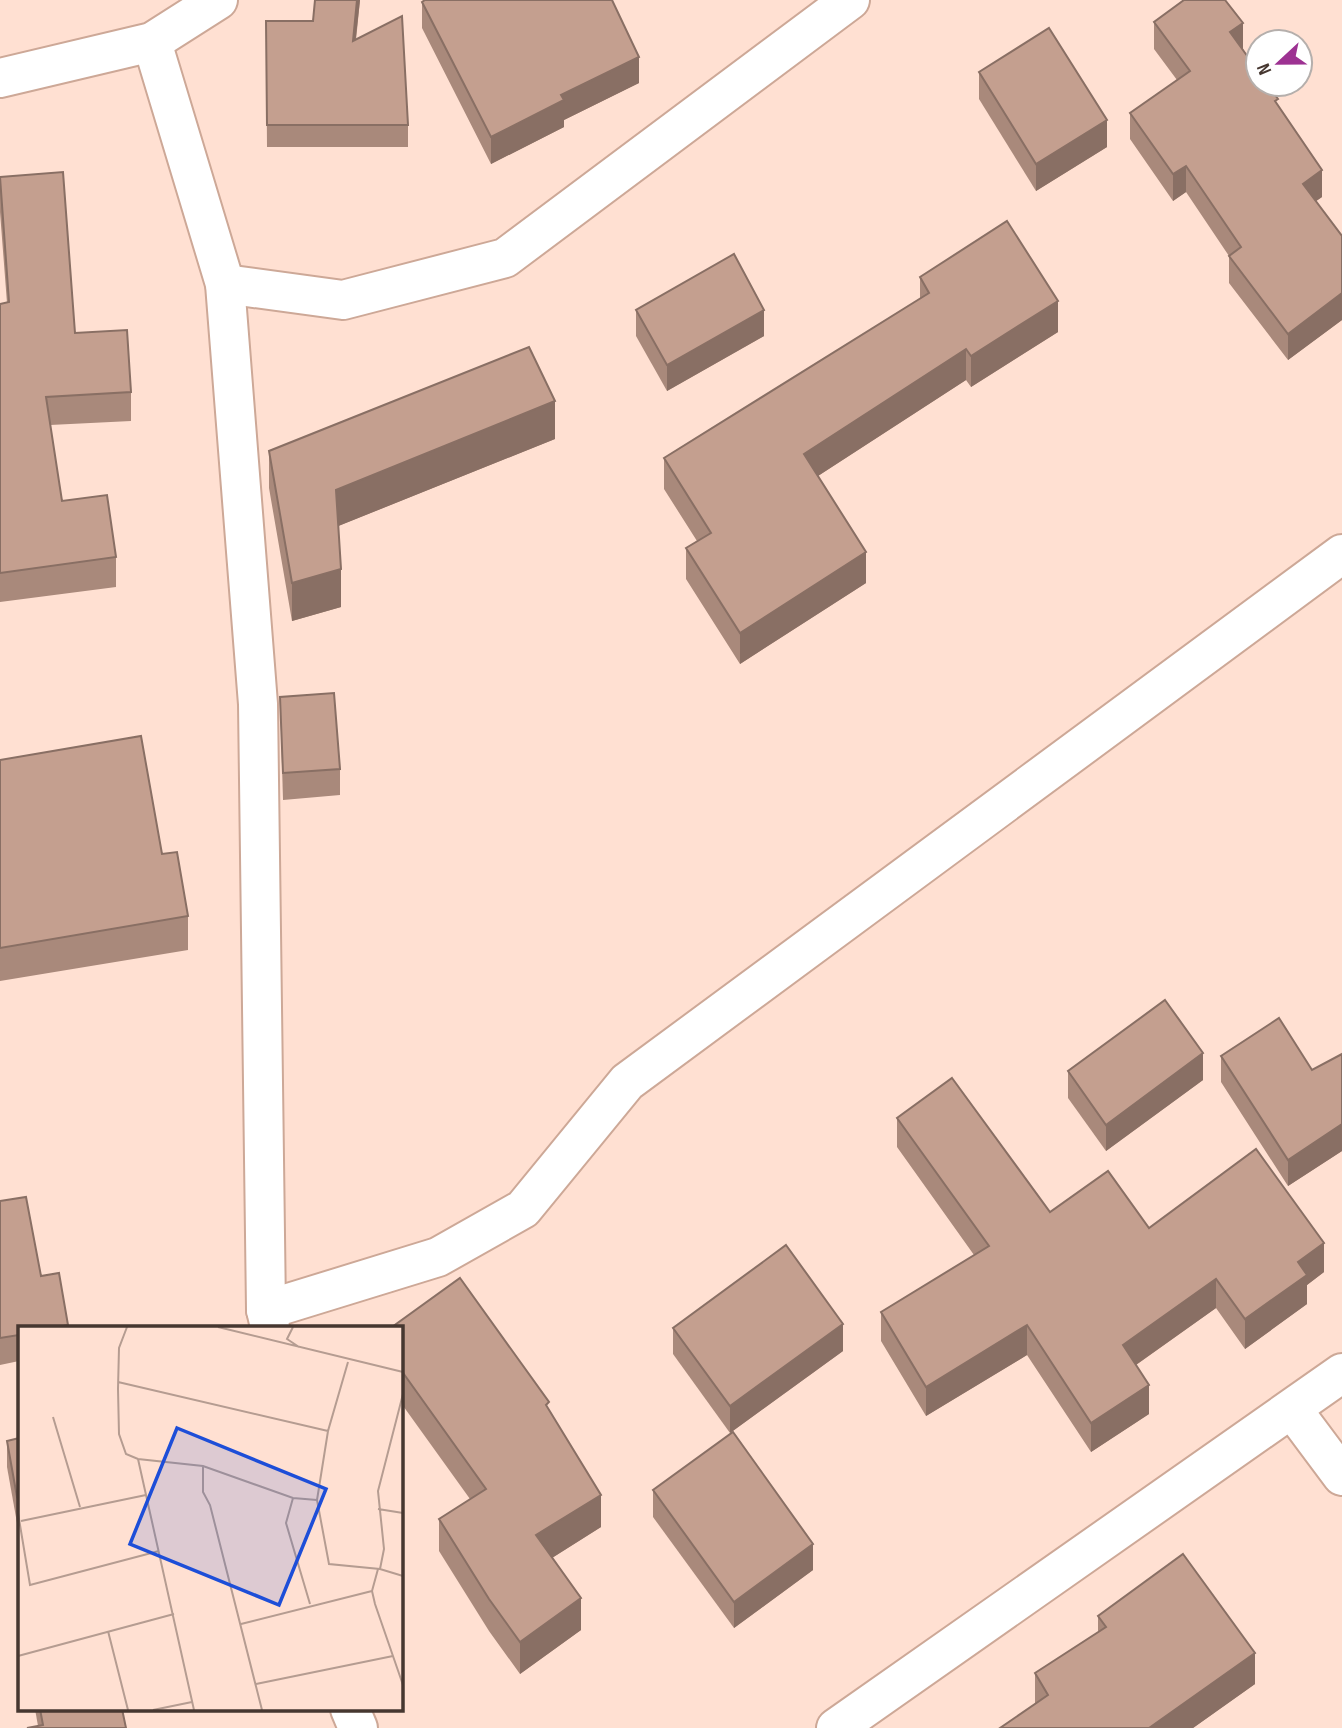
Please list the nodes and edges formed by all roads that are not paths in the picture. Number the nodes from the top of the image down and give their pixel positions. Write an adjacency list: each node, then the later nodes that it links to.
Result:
1 (218, 0): 3 (street)
2 (850, 0): 5 (street)
3 (152, 43): 4 (street); 5 (street)
4 (0, 78)
5 (225, 284): 7 (street)
6 (1342, 554): 7 (street)
7 (268, 1319)
8 (1342, 1373): 9 (street)
9 (1292, 1409): 10 (street); 13 (street)
10 (1342, 1476)
11 (351, 1710): 12 (street)
12 (358, 1728)
13 (836, 1728)

